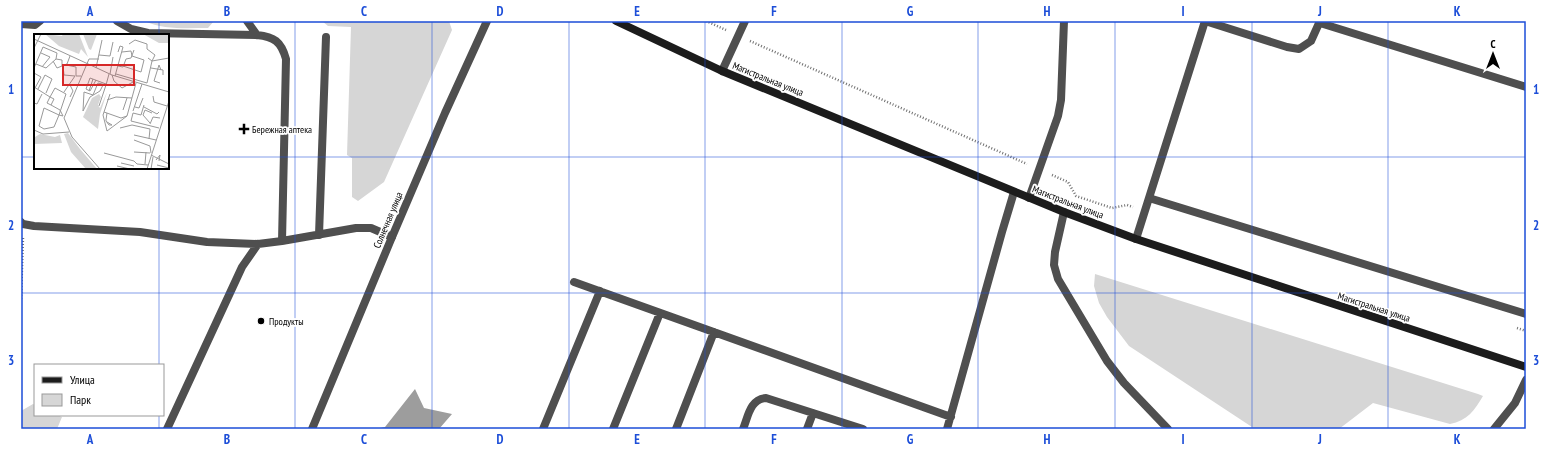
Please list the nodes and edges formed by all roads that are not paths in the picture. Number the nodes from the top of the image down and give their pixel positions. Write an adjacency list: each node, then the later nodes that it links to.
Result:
1 (40, 21): 10 (street)
2 (117, 21): 11 (street)
3 (247, 21): 11 (street)
4 (488, 21): 21 (street, Солнечная улица)
5 (616, 21): 13 (main road, Магистральная улица)
6 (745, 21): 13 (street)
7 (1064, 21): 16 (street)
8 (1205, 21): 9 (street); 17 (street)
9 (1320, 22): 14 (street)
10 (21, 24)
11 (257, 35): 23 (street)
12 (326, 37): 20 (street)
13 (722, 71): 15 (main road, Магистральная улица)
14 (1526, 87)
15 (1014, 192): 16 (main road, Магистральная улица); 33 (street)
16 (1029, 198): 18 (main road, Магистральная улица)
17 (1149, 198): 22 (street); 28 (street)
18 (1064, 212): 22 (main road, Магистральная улица); 43 (street)
19 (22, 223): 24 (street)
20 (319, 235): 21 (street); 23 (street)
21 (392, 237): 35 (street, Солнечная улица)
22 (1136, 239): 30 (main road, Магистральная улица)
23 (282, 241): 24 (street)
24 (258, 244): 34 (street)
25 (574, 282): 26 (street)
26 (600, 291): 27 (street); 36 (street)
27 (660, 313): 29 (street); 37 (street)
28 (1526, 314)
29 (714, 332): 33 (street); 38 (street)
30 (1526, 367)
31 (1526, 380): 44 (street)
32 (813, 413): 39 (street); 40 (street); 41 (street)
33 (951, 418): 42 (street)
34 (167, 429)
35 (312, 429)
36 (543, 429)
37 (613, 429)
38 (676, 429)
39 (743, 429)
40 (807, 429)
41 (863, 429)
42 (947, 429)
43 (1168, 429)
44 (1494, 429)

